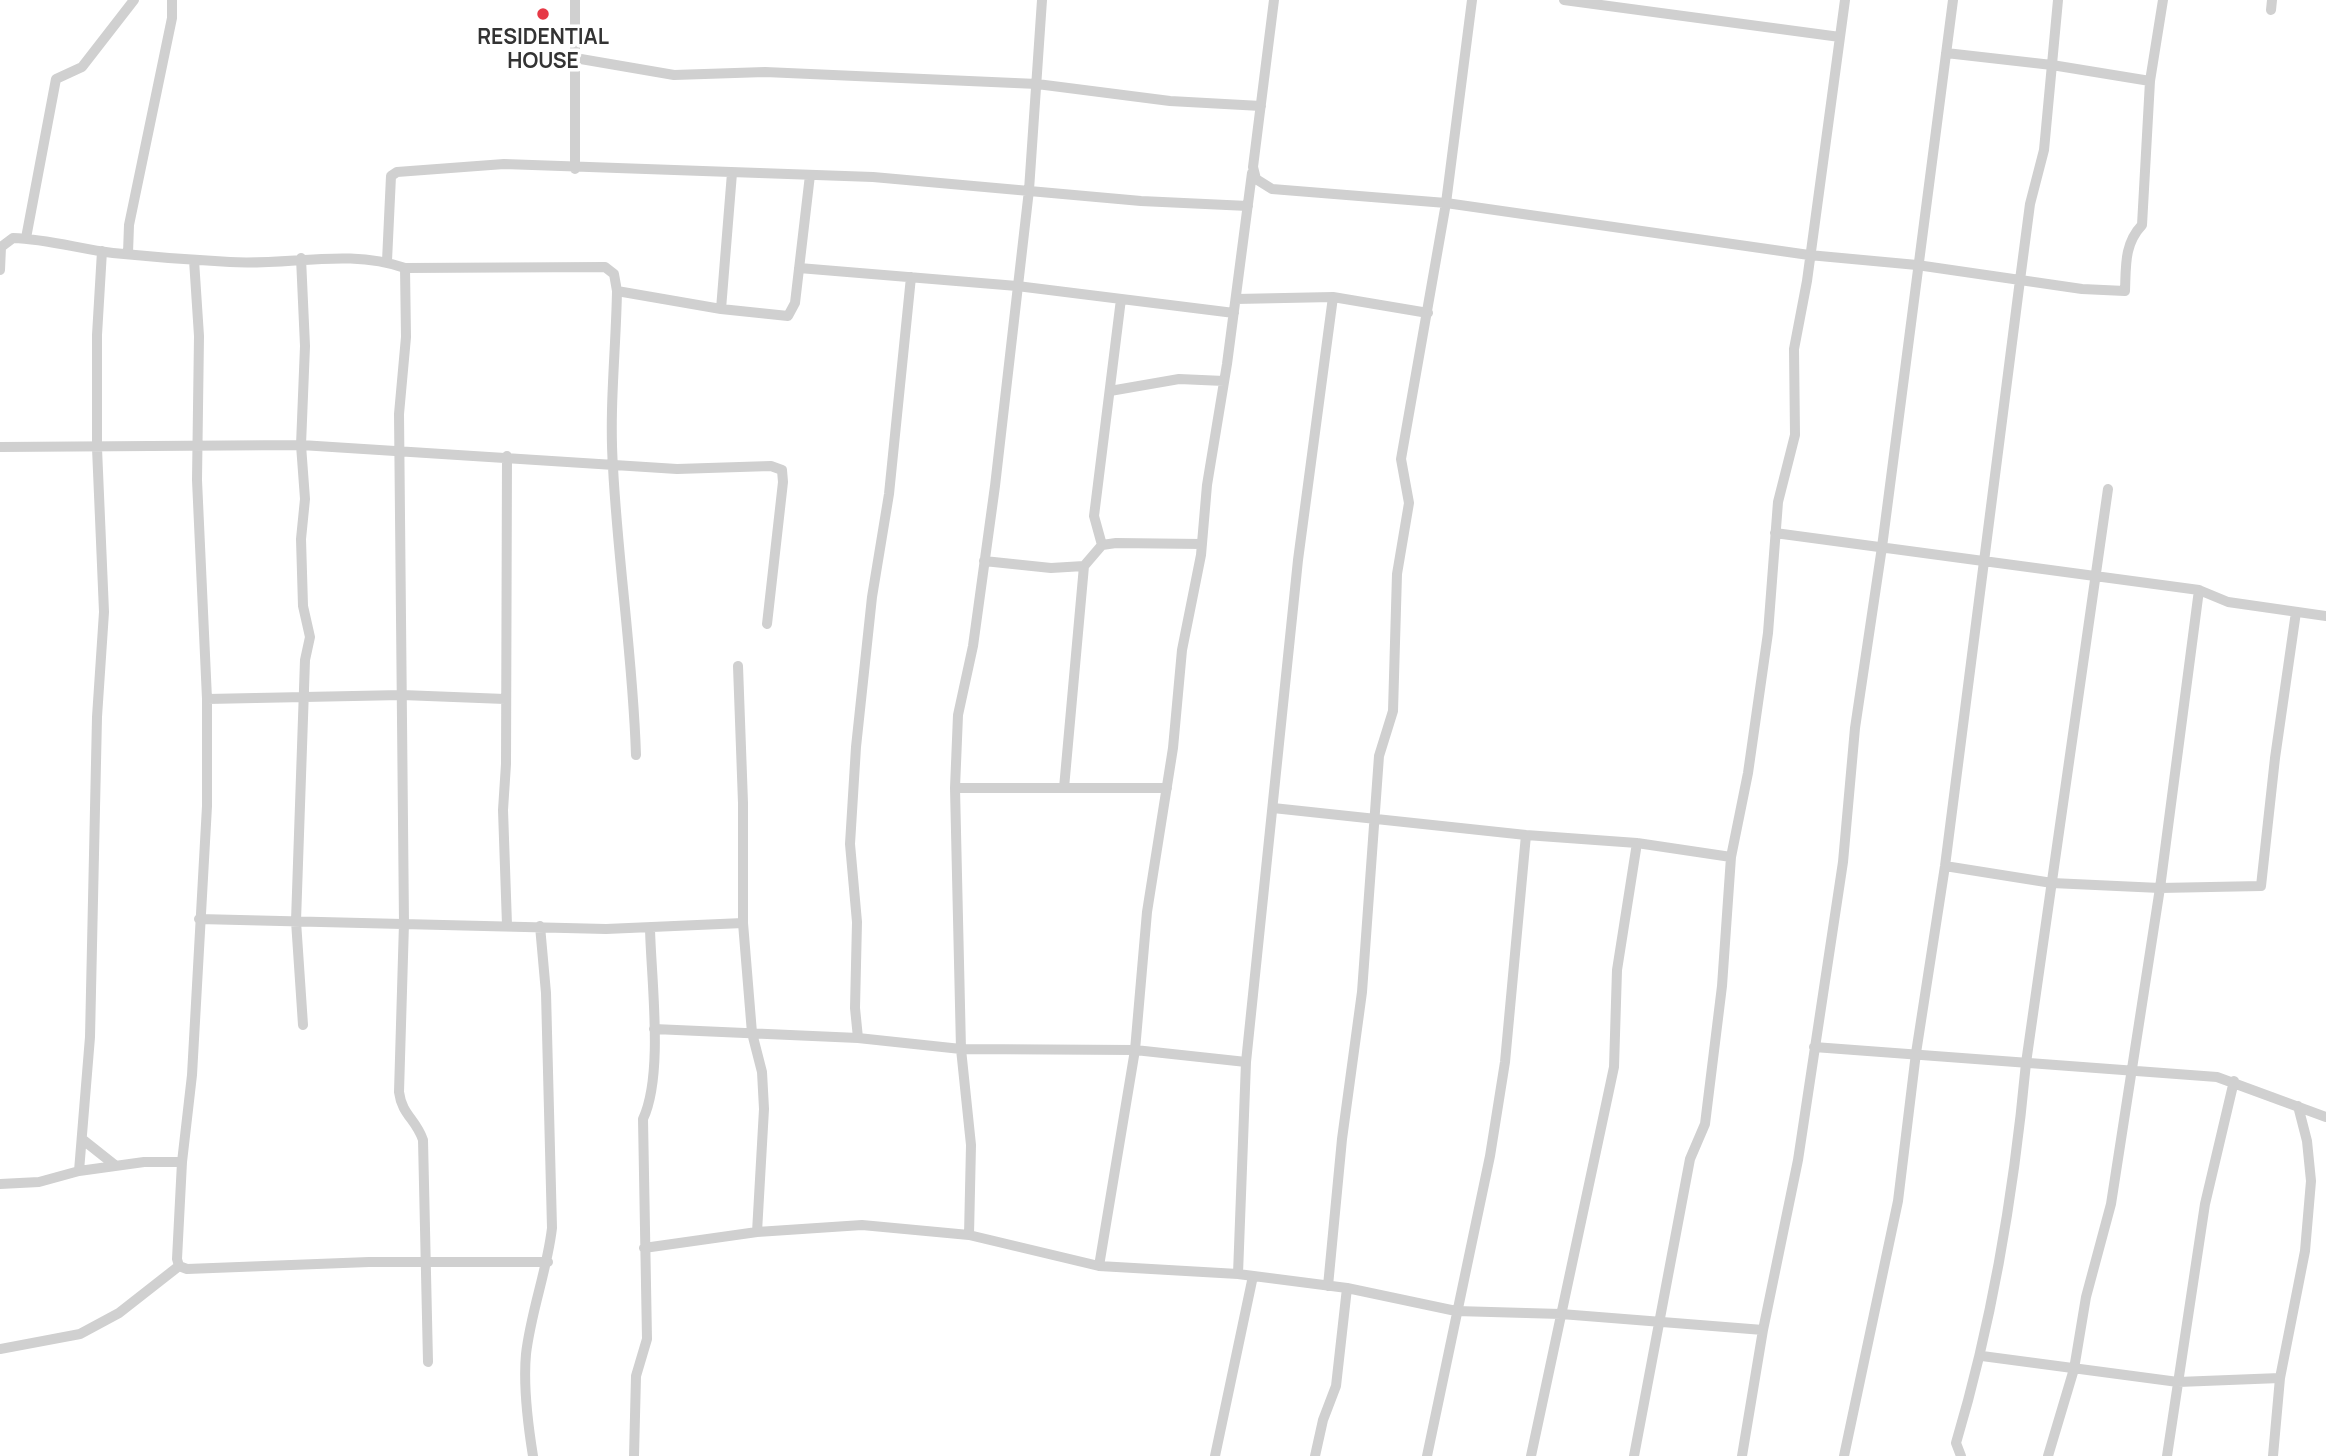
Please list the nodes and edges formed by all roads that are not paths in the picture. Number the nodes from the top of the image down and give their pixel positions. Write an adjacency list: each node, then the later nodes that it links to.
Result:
1 (135, 0): 27 (street)
2 (172, 0): 30 (street)
3 (575, 0): 15 (street)
4 (1042, 0): 18 (street)
5 (1274, 0): 19 (street)
6 (1472, 0): 25 (street)
7 (1564, 0): 12 (street)
8 (1845, 0): 13 (street)
9 (1953, 0): 14 (street)
10 (2058, 0): 16 (street)
11 (2163, 0): 17 (street)
12 (1648, 6): 13 (street)
13 (1840, 37): 31 (street)
14 (1946, 53): 16 (street); 35 (street)
15 (575, 58): 18 (street); 21 (street)
16 (2052, 65): 17 (street); 40 (street)
17 (2150, 81): 40 (street)
18 (1037, 84): 19 (street); 24 (street)
19 (1261, 106): 20 (street)
20 (1253, 167): 25 (street); 26 (street)
21 (575, 169): 22 (street); 34 (street)
22 (732, 173): 23 (street); 46 (street)
23 (810, 175): 24 (street); 37 (street)
24 (1029, 190): 26 (street); 41 (street)
25 (1446, 203): 31 (street); 48 (street)
26 (1248, 206): 45 (street)
27 (26, 238): 28 (street); 29 (street)
28 (1, 248): 38 (street)
29 (102, 251): 30 (street); 53 (street)
30 (128, 253): 33 (street)
31 (1809, 255): 35 (street); 59 (street)
32 (301, 258): 33 (street); 34 (street); 51 (street)
33 (194, 260): 54 (street)
34 (387, 261): 36 (street)
35 (1917, 265): 40 (street); 62 (street)
36 (405, 268): 42 (street); 55 (street)
37 (799, 268): 39 (street); 46 (street)
38 (0, 270)
39 (911, 277): 41 (street); 98 (street)
40 (2020, 280): 64 (street)
41 (1017, 286): 44 (street); 63 (street)
42 (617, 291): 46 (street); 57 (street)
43 (1333, 296): 45 (street); 48 (street); 80 (street)
44 (1121, 299): 47 (street); 50 (street)
45 (1236, 299): 47 (street)
46 (721, 309)
47 (1234, 313): 49 (street)
48 (1428, 313): 81 (street)
49 (1224, 381): 50 (street); 60 (street)
50 (1110, 391): 61 (street)
51 (302, 445): 54 (street); 55 (street); 73 (street)
52 (0, 447): 53 (street)
53 (97, 448): 54 (street); 109 (street)
54 (198, 448): 74 (street)
55 (400, 451): 56 (street); 72 (street)
56 (507, 456): 57 (street); 75 (street)
57 (612, 464): 70 (street); 76 (street)
58 (2108, 489): 66 (street)
59 (1774, 533): 62 (street); 84 (street)
60 (1202, 544): 61 (street); 79 (street)
61 (1102, 545): 65 (street)
62 (1882, 547): 64 (street); 99 (street)
63 (984, 561): 65 (street); 77 (street)
64 (1984, 561): 66 (street); 85 (street)
65 (1084, 566): 78 (street)
66 (2096, 576): 67 (street); 86 (street)
67 (2199, 590): 68 (street); 87 (street)
68 (2296, 612): 69 (street); 87 (street)
69 (2326, 616)
70 (767, 624)
71 (738, 666): 91 (street)
72 (402, 695): 73 (street); 75 (street); 90 (street)
73 (306, 698): 74 (street); 89 (street)
74 (207, 699): 88 (street)
75 (505, 699): 92 (street)
76 (636, 755)
77 (955, 788): 78 (street); 100 (street)
78 (1064, 788): 79 (street)
79 (1167, 788): 101 (street)
80 (1273, 808): 81 (street); 103 (street)
81 (1376, 818): 82 (street); 123 (street)
82 (1526, 835): 83 (street); 125 (street)
83 (1637, 843): 84 (street); 126 (street)
84 (1731, 857): 127 (street)
85 (1945, 866): 86 (street); 102 (street)
86 (2052, 883): 87 (street); 104 (street)
87 (2160, 888): 105 (street)
88 (199, 919): 89 (street); 110 (street)
89 (296, 921): 90 (street); 95 (street)
90 (404, 923): 92 (street); 117 (street)
91 (743, 923): 94 (street); 97 (street)
92 (507, 925): 93 (street)
93 (540, 926): 94 (street); 118 (street)
94 (650, 928): 96 (street)
95 (303, 1025)
96 (654, 1030): 97 (street); 116 (street)
97 (752, 1032): 98 (street); 114 (street)
98 (858, 1038): 100 (street)
99 (1814, 1047): 102 (street); 128 (street)
100 (961, 1049): 101 (street); 115 (street)
101 (1135, 1050): 103 (street); 120 (street)
102 (1916, 1053): 104 (street); 143 (street)
103 (1246, 1062): 121 (street)
104 (2026, 1063): 105 (street); 130 (street)
105 (2133, 1072): 106 (street); 132 (street)
106 (2234, 1081): 107 (street); 134 (street)
107 (2298, 1106): 108 (street); 133 (street)
108 (2326, 1117)
109 (82, 1139): 111 (street); 112 (street)
110 (182, 1162): 111 (street); 119 (street)
111 (116, 1166): 112 (street)
112 (79, 1171): 113 (street)
113 (0, 1184)
114 (757, 1232): 115 (street); 116 (street)
115 (969, 1235): 120 (street)
116 (644, 1248): 136 (street)
117 (427, 1262): 118 (street); 119 (street); 131 (street)
118 (548, 1262): 135 (street)
119 (179, 1266): 129 (street)
120 (1098, 1266): 121 (street)
121 (1238, 1274): 122 (street)
122 (1253, 1276): 123 (street); 137 (street)
123 (1328, 1286): 124 (street)
124 (1347, 1289): 125 (street); 138 (street)
125 (1456, 1311): 126 (street); 139 (street)
126 (1561, 1314): 127 (street); 140 (street)
127 (1657, 1322): 128 (street); 141 (street)
128 (1763, 1330): 142 (street)
129 (0, 1349)
130 (1982, 1356): 132 (street); 144 (street)
131 (428, 1362)
132 (2074, 1369): 134 (street); 145 (street)
133 (2280, 1378): 134 (street); 147 (street)
134 (2178, 1382): 146 (street)
135 (533, 1456)
136 (634, 1456)
137 (1214, 1456)
138 (1315, 1456)
139 (1427, 1456)
140 (1531, 1456)
141 (1634, 1456)
142 (1742, 1456)
143 (1844, 1456)
144 (1961, 1456)
145 (2048, 1456)
146 (2167, 1456)
147 (2273, 1456)

